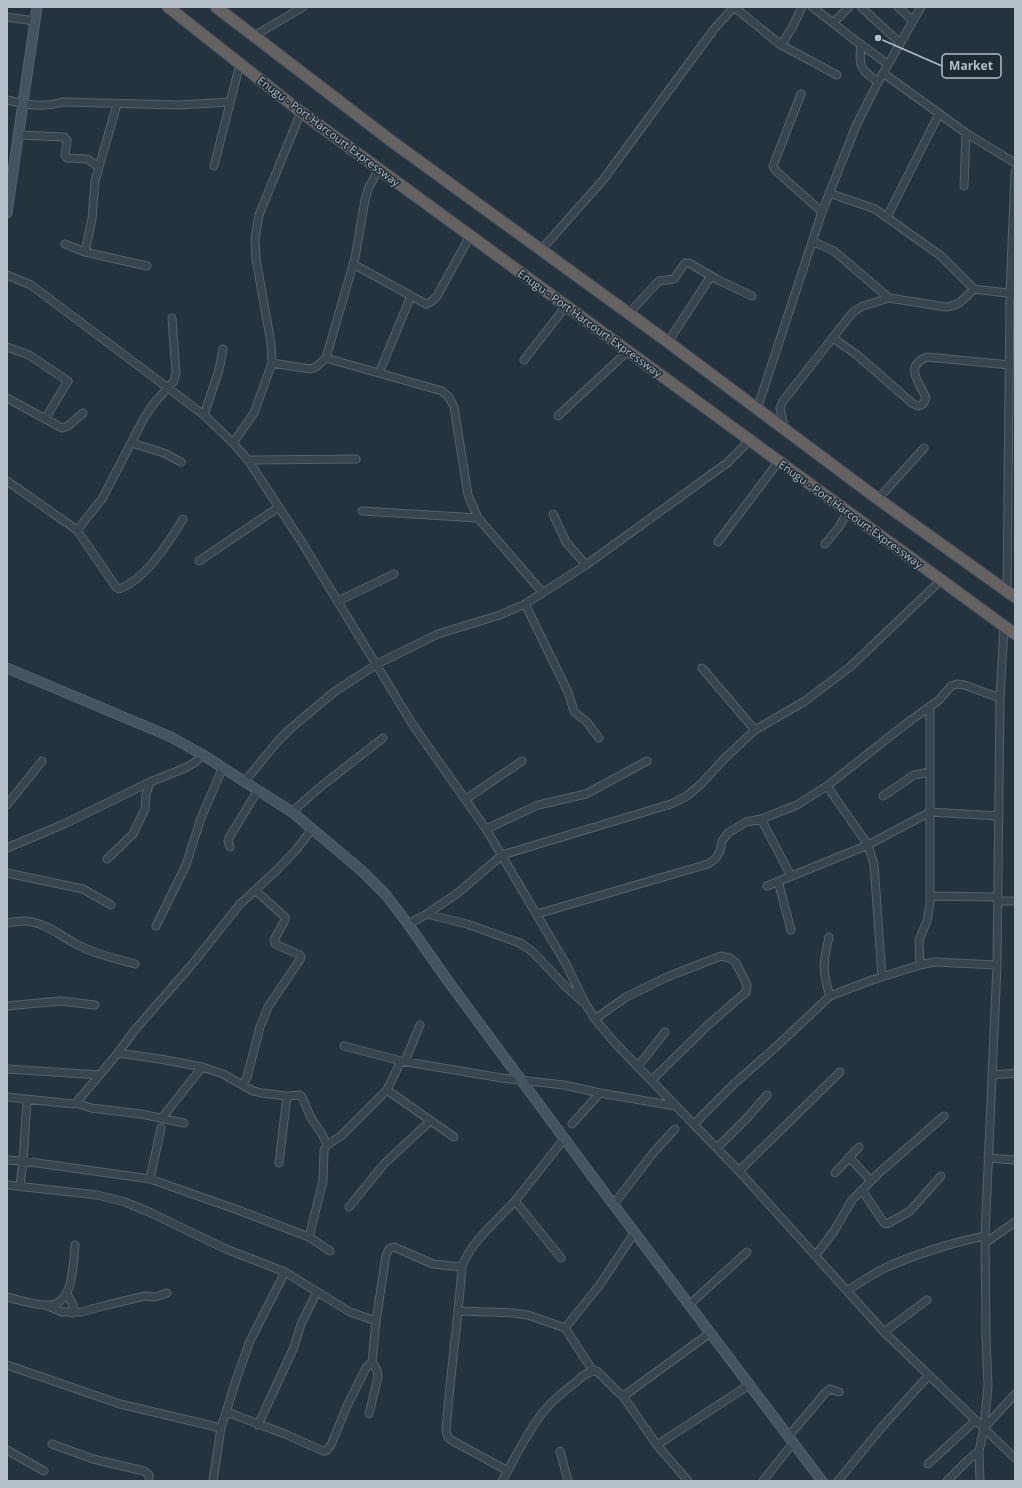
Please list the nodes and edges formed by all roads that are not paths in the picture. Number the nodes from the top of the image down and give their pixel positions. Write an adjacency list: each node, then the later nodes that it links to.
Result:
1 (37, 7): 13 (main road)
2 (168, 7): 20 (highway, Enugu - Port Harcourt Expressway)
3 (216, 7): 16 (highway)
4 (303, 7): 16 (street)
5 (734, 7): 19 (street); 49 (street)
6 (802, 7): 19 (street)
7 (812, 7): 15 (street)
8 (849, 7): 15 (street)
9 (861, 7): 17 (street)
10 (898, 7): 14 (street)
11 (921, 7): 14 (street)
12 (7, 17): 13 (street)
13 (35, 21): 28 (main road)
14 (913, 21): 17 (street)
15 (834, 22): 18 (street)
16 (254, 36): 49 (highway)
17 (900, 43): 21 (street)
18 (861, 44): 21 (street); 24 (street)
19 (781, 45): 23 (street)
20 (240, 64): 27 (street); 30 (highway, Enugu - Port Harcourt Expressway)
21 (888, 65): 22 (street)
22 (883, 73): 24 (street); 31 (street)
23 (837, 75)
24 (878, 82): 42 (street)
25 (801, 94): 43 (street)
26 (7, 100): 28 (street)
27 (230, 102): 29 (street); 36 (street)
28 (24, 104): 29 (street); 33 (main road)
29 (117, 104): 37 (street)
30 (301, 112): 38 (highway, Enugu - Port Harcourt Expressway); 70 (street)
31 (939, 114): 32 (street); 45 (street)
32 (966, 133): 35 (street); 41 (street)
33 (18, 135): 34 (main road); 37 (street)
34 (11, 162): 44 (main road)
35 (1015, 163)
36 (214, 166)
37 (99, 167): 50 (street)
38 (379, 170): 46 (highway, Enugu - Port Harcourt Expressway); 51 (street)
39 (1015, 172): 40 (street)
40 (1015, 181): 56 (street)
41 (964, 186)
42 (829, 193): 43 (street); 45 (street)
43 (822, 212): 47 (street)
44 (7, 213)
45 (887, 217): 55 (street)
46 (470, 236): 57 (street); 60 (highway, Enugu - Port Harcourt Expressway)
47 (812, 241): 59 (street); 76 (street)
48 (65, 244): 50 (street)
49 (541, 250): 61 (highway)
50 (85, 252): 52 (street)
51 (353, 264): 57 (street); 68 (street)
52 (148, 266)
53 (7, 275): 73 (street)
54 (711, 276): 58 (street); 61 (street); 64 (street)
55 (974, 289): 56 (street); 59 (street)
56 (1013, 294): 71 (street)
57 (411, 296): 72 (street)
58 (752, 296)
59 (889, 298): 63 (street)
60 (566, 306): 67 (highway, Enugu - Port Harcourt Expressway); 69 (street)
61 (628, 314): 64 (highway)
62 (172, 318): 73 (street)
63 (833, 338): 71 (street); 81 (street)
64 (668, 342): 76 (highway)
65 (7, 347): 80 (street)
66 (222, 349): 78 (street)
67 (628, 351): 79 (street); 82 (highway, Enugu - Port Harcourt Expressway)
68 (326, 358): 70 (street); 72 (street)
69 (524, 360)
70 (272, 363): 84 (street)
71 (1010, 365): 75 (street)
72 (379, 373): 96 (street)
73 (168, 388): 78 (street); 83 (street)
74 (7, 398): 80 (street)
75 (1012, 408): 106 (street)
76 (757, 409): 81 (highway)
77 (83, 413): 80 (street)
78 (204, 415): 84 (street)
79 (558, 416)
80 (45, 419)
81 (785, 430): 91 (highway)
82 (750, 440): 88 (highway, Enugu - Port Harcourt Expressway); 102 (street)
83 (132, 443): 89 (street); 98 (street)
84 (233, 443): 87 (street)
85 (924, 448): 91 (street)
86 (356, 459): 87 (street)
87 (248, 460): 92 (street)
88 (779, 461): 94 (highway, Enugu - Port Harcourt Expressway); 99 (street)
89 (181, 462)
90 (7, 481): 98 (street)
91 (878, 498): 106 (highway)
92 (279, 507): 101 (street); 107 (street)
93 (362, 512): 96 (street)
94 (848, 512): 100 (street); 104 (highway, Enugu - Port Harcourt Expressway)
95 (553, 514): 102 (street)
96 (478, 518): 105 (street)
97 (183, 519): 98 (street)
98 (78, 530)
99 (718, 542)
100 (825, 544)
101 (199, 561)
102 (586, 565): 105 (street)
103 (394, 574): 107 (street)
104 (941, 580): 109 (highway, Enugu - Port Harcourt Expressway); 116 (street)
105 (543, 593): 108 (street)
106 (1011, 594)
107 (338, 601): 111 (street)
108 (525, 604): 111 (street); 118 (street)
109 (1004, 626): 110 (highway, Enugu - Port Harcourt Expressway); 114 (street)
110 (1015, 634)
111 (377, 664): 125 (street); 132 (street)
112 (7, 668): 119 (main road)
113 (702, 668): 116 (street)
114 (1000, 698): 115 (street); 136 (street)
115 (930, 706): 124 (street); 127 (street)
116 (755, 730): 143 (street)
117 (383, 738): 134 (street)
118 (599, 738)
119 (204, 755): 123 (main road); 126 (street)
120 (42, 761): 133 (street)
121 (522, 761): 132 (street)
122 (647, 761): 139 (street)
123 (223, 767): 125 (main road); 158 (street)
124 (930, 772): 131 (street); 135 (street)
125 (245, 781): 129 (main road)
126 (150, 782): 128 (street); 130 (street)
127 (827, 786): 137 (street); 140 (street)
128 (136, 790): 130 (street); 142 (street)
129 (258, 790): 134 (main road); 141 (street)
130 (146, 794): 144 (street)
131 (883, 796)
132 (466, 799): 139 (street)
133 (7, 805)
134 (292, 812): 138 (main road)
135 (930, 812): 136 (street); 140 (street); 150 (street)
136 (998, 816): 151 (street)
137 (761, 819): 146 (street); 155 (street)
138 (312, 829): 149 (street); 157 (main road)
139 (486, 829): 143 (street)
140 (868, 845): 146 (street); 164 (street)
141 (230, 847)
142 (7, 848)
143 (502, 855): 154 (street); 155 (street)
144 (107, 859)
145 (7, 873): 153 (street)
146 (791, 876): 147 (street)
147 (778, 882): 148 (street); 159 (street)
148 (767, 886)
149 (255, 890): 173 (street); 184 (street)
150 (930, 896): 151 (street); 162 (street)
151 (997, 899): 152 (street); 163 (street)
152 (1015, 901)
153 (111, 905)
154 (427, 914): 157 (street); 166 (street)
155 (537, 914): 166 (street)
156 (7, 923): 161 (street)
157 (408, 924): 183 (main road)
158 (156, 926)
159 (790, 930)
160 (829, 937): 165 (street)
161 (135, 964)
162 (920, 965): 163 (street); 164 (street)
163 (997, 965): 181 (street)
164 (882, 977): 165 (street)
165 (830, 996): 198 (street)
166 (585, 1003): 169 (street)
167 (95, 1005): 168 (street)
168 (7, 1006)
169 (595, 1018): 175 (street); 182 (street)
170 (420, 1025): 174 (street)
171 (665, 1032): 175 (street)
172 (344, 1046): 174 (street)
173 (118, 1053): 176 (street); 180 (street)
174 (402, 1061): 183 (street); 185 (street)
175 (639, 1065): 182 (street)
176 (202, 1067): 184 (street); 194 (street)
177 (7, 1070): 180 (street)
178 (840, 1072): 212 (street)
179 (1015, 1073): 181 (street)
180 (100, 1075): 191 (street)
181 (992, 1075): 207 (street)
182 (652, 1080): 192 (street)
183 (522, 1081): 186 (street); 202 (main road)
184 (243, 1084): 188 (street)
185 (387, 1090): 195 (street); 203 (street)
186 (600, 1093): 192 (street); 197 (street)
187 (767, 1095): 205 (street)
188 (287, 1096): 203 (street); 211 (street)
189 (7, 1097): 190 (street)
190 (27, 1100): 191 (street); 210 (street)
191 (76, 1103): 194 (street)
192 (675, 1106): 198 (street)
193 (944, 1116): 216 (street)
194 (162, 1118): 196 (street)
195 (430, 1121): 201 (street); 222 (street)
196 (184, 1123)
197 (572, 1124)
198 (694, 1124): 205 (street)
199 (161, 1128): 215 (street)
200 (675, 1129): 221 (street)
201 (454, 1138)
202 (565, 1138): 220 (street); 221 (main road)
203 (327, 1145): 225 (street)
204 (859, 1147): 206 (street)
205 (717, 1148): 212 (street)
206 (849, 1157): 213 (street); 216 (street)
207 (988, 1158): 209 (street); 226 (street)
208 (7, 1160): 210 (street)
209 (1015, 1160)
210 (23, 1161): 215 (street); 218 (street)
211 (279, 1163)
212 (739, 1171): 230 (street)
213 (835, 1173)
214 (941, 1176): 219 (street)
215 (150, 1179): 225 (street)
216 (871, 1181): 219 (street)
217 (7, 1185): 218 (street)
218 (20, 1186): 233 (street)
219 (862, 1190): 230 (street)
220 (515, 1201): 231 (street); 232 (street)
221 (614, 1204): 224 (main road)
222 (349, 1206)
223 (1015, 1222): 226 (street)
224 (635, 1232): 240 (main road); 245 (street)
225 (309, 1237): 228 (street)
226 (985, 1240): 234 (street); 261 (street)
227 (75, 1245): 237 (street)
228 (330, 1251)
229 (747, 1252): 240 (street)
230 (816, 1255): 234 (street)
231 (561, 1258)
232 (462, 1267): 242 (street); 244 (street)
233 (285, 1272): 235 (street); 256 (street)
234 (848, 1290): 247 (street)
235 (317, 1292): 244 (street); 259 (street)
236 (167, 1293): 243 (street)
237 (67, 1294): 241 (street); 243 (street)
238 (7, 1297): 241 (street)
239 (927, 1300): 247 (street)
240 (690, 1304): 246 (main road)
241 (48, 1306): 243 (street)
242 (459, 1311): 245 (street); 271 (street)
243 (73, 1313)
244 (376, 1321): 248 (street)
245 (565, 1328): 250 (street)
246 (710, 1332): 252 (main road); 255 (street)
247 (884, 1332): 251 (street)
248 (372, 1362): 257 (street); 259 (street)
249 (7, 1365): 260 (street)
250 (593, 1371): 255 (street); 271 (street)
251 (929, 1375): 258 (street); 279 (street)
252 (749, 1385): 262 (main road); 264 (street)
253 (839, 1392): 262 (street)
254 (1015, 1394): 261 (street)
255 (622, 1395): 264 (street)
256 (227, 1412): 259 (street); 260 (street)
257 (369, 1414)
258 (976, 1420): 261 (street); 269 (street)
259 (258, 1425)
260 (221, 1428): 273 (street)
261 (984, 1428): 267 (street); 268 (street)
262 (791, 1440): 277 (street); 278 (main road)
263 (52, 1444): 272 (street)
264 (657, 1445): 276 (street)
265 (7, 1450): 270 (street)
266 (560, 1451): 275 (street)
267 (979, 1451): 280 (street); 281 (street)
268 (1014, 1456)
269 (928, 1464)
270 (44, 1471)
271 (508, 1471): 274 (street)
272 (149, 1481)
273 (213, 1481)
274 (502, 1481)
275 (568, 1481)
276 (688, 1481)
277 (763, 1481)
278 (822, 1481)
279 (838, 1481)
280 (947, 1481)
281 (980, 1481)

